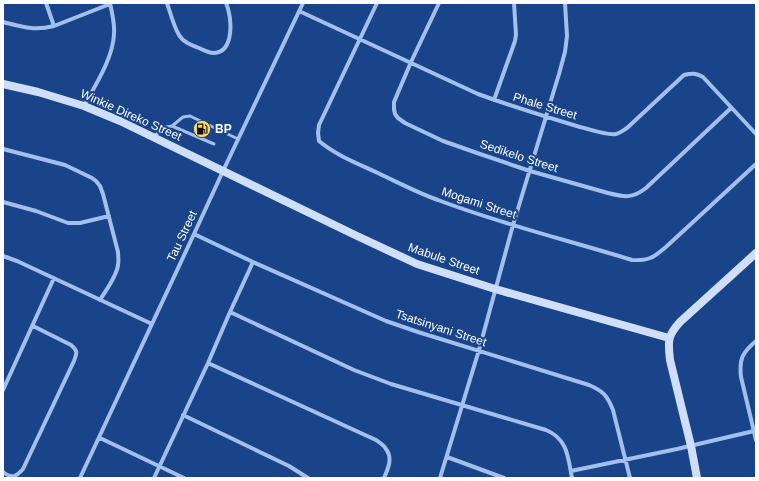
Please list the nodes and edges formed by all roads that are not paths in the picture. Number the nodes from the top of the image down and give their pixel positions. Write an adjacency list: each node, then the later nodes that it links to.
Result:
1 (46, 3): 12 (street)
2 (110, 3): 12 (street); 17 (street)
3 (167, 3): 4 (street)
4 (226, 3)
5 (303, 3): 10 (street, Tau Street)
6 (377, 3): 13 (street, Mogami Street)
7 (439, 3): 14 (street, Sedikelo Street)
8 (514, 3): 16 (street)
9 (565, 3): 19 (street)
10 (299, 11): 13 (street, Phale Street); 23 (street, Tau Street)
11 (3, 22): 12 (street)
12 (54, 26)
13 (360, 40): 14 (street, Phale Street); 31 (street, Mogami Street)
14 (411, 62): 16 (street, Phale Street); 28 (street, Sedikelo Street)
15 (3, 84): 17 (street, Winkie Direko Street)
16 (494, 100): 19 (street, Phale Street)
17 (84, 106): 22 (street, Winkie Direko Street)
18 (731, 108): 19 (street, Phale Street); 21 (street, Phale Street); 28 (street, Sedikelo Street)
19 (546, 117): 28 (street)
20 (172, 126): 22 (lane); 23 (lane); 24 (lane)
21 (756, 134)
22 (153, 137): 27 (street, Winkie Direko Street)
23 (238, 139): 27 (street, Tau Street)
24 (214, 144)
25 (3, 149): 30 (street)
26 (756, 164): 31 (street, Mogami Street)
27 (223, 171): 32 (street, Tau Street); 37 (street, Mabule Street)
28 (530, 171): 31 (street)
29 (3, 202): 30 (street)
30 (109, 216): 38 (street)
31 (513, 225): 37 (street)
32 (194, 234): 35 (street, Tsatsinyani Street); 40 (street, Tau Street)
33 (756, 253): 42 (street)
34 (3, 256): 36 (street)
35 (253, 262): 39 (street); 44 (street, Tsatsinyani Street)
36 (54, 278): 38 (street); 41 (street)
37 (495, 289): 42 (street, Mabule Street); 44 (street)
38 (100, 300): 40 (street)
39 (230, 312): 45 (street); 47 (street)
40 (152, 324): 50 (street, Tau Street)
41 (33, 326): 46 (street); 57 (street)
42 (670, 338): 52 (street)
43 (756, 341): 49 (street)
44 (479, 350): 47 (street); 54 (street, Tsatsinyani Street)
45 (208, 363): 48 (street); 62 (street)
46 (3, 390)
47 (462, 405): 53 (street); 56 (street)
48 (183, 415): 55 (street); 61 (street)
49 (754, 431): 51 (street); 52 (street)
50 (100, 438): 55 (street); 58 (street, Tau Street)
51 (756, 440)
52 (691, 446): 54 (street); 67 (street)
53 (447, 457): 63 (street); 64 (street)
54 (625, 460): 56 (street); 66 (street, Tsatsinyani Street)
55 (159, 467): 59 (street); 60 (street)
56 (571, 471): 65 (street)
57 (3, 472)
58 (80, 478)
59 (154, 478)
60 (184, 478)
61 (308, 478)
62 (384, 478)
63 (440, 478)
64 (504, 478)
65 (572, 478)
66 (630, 478)
67 (697, 478)

